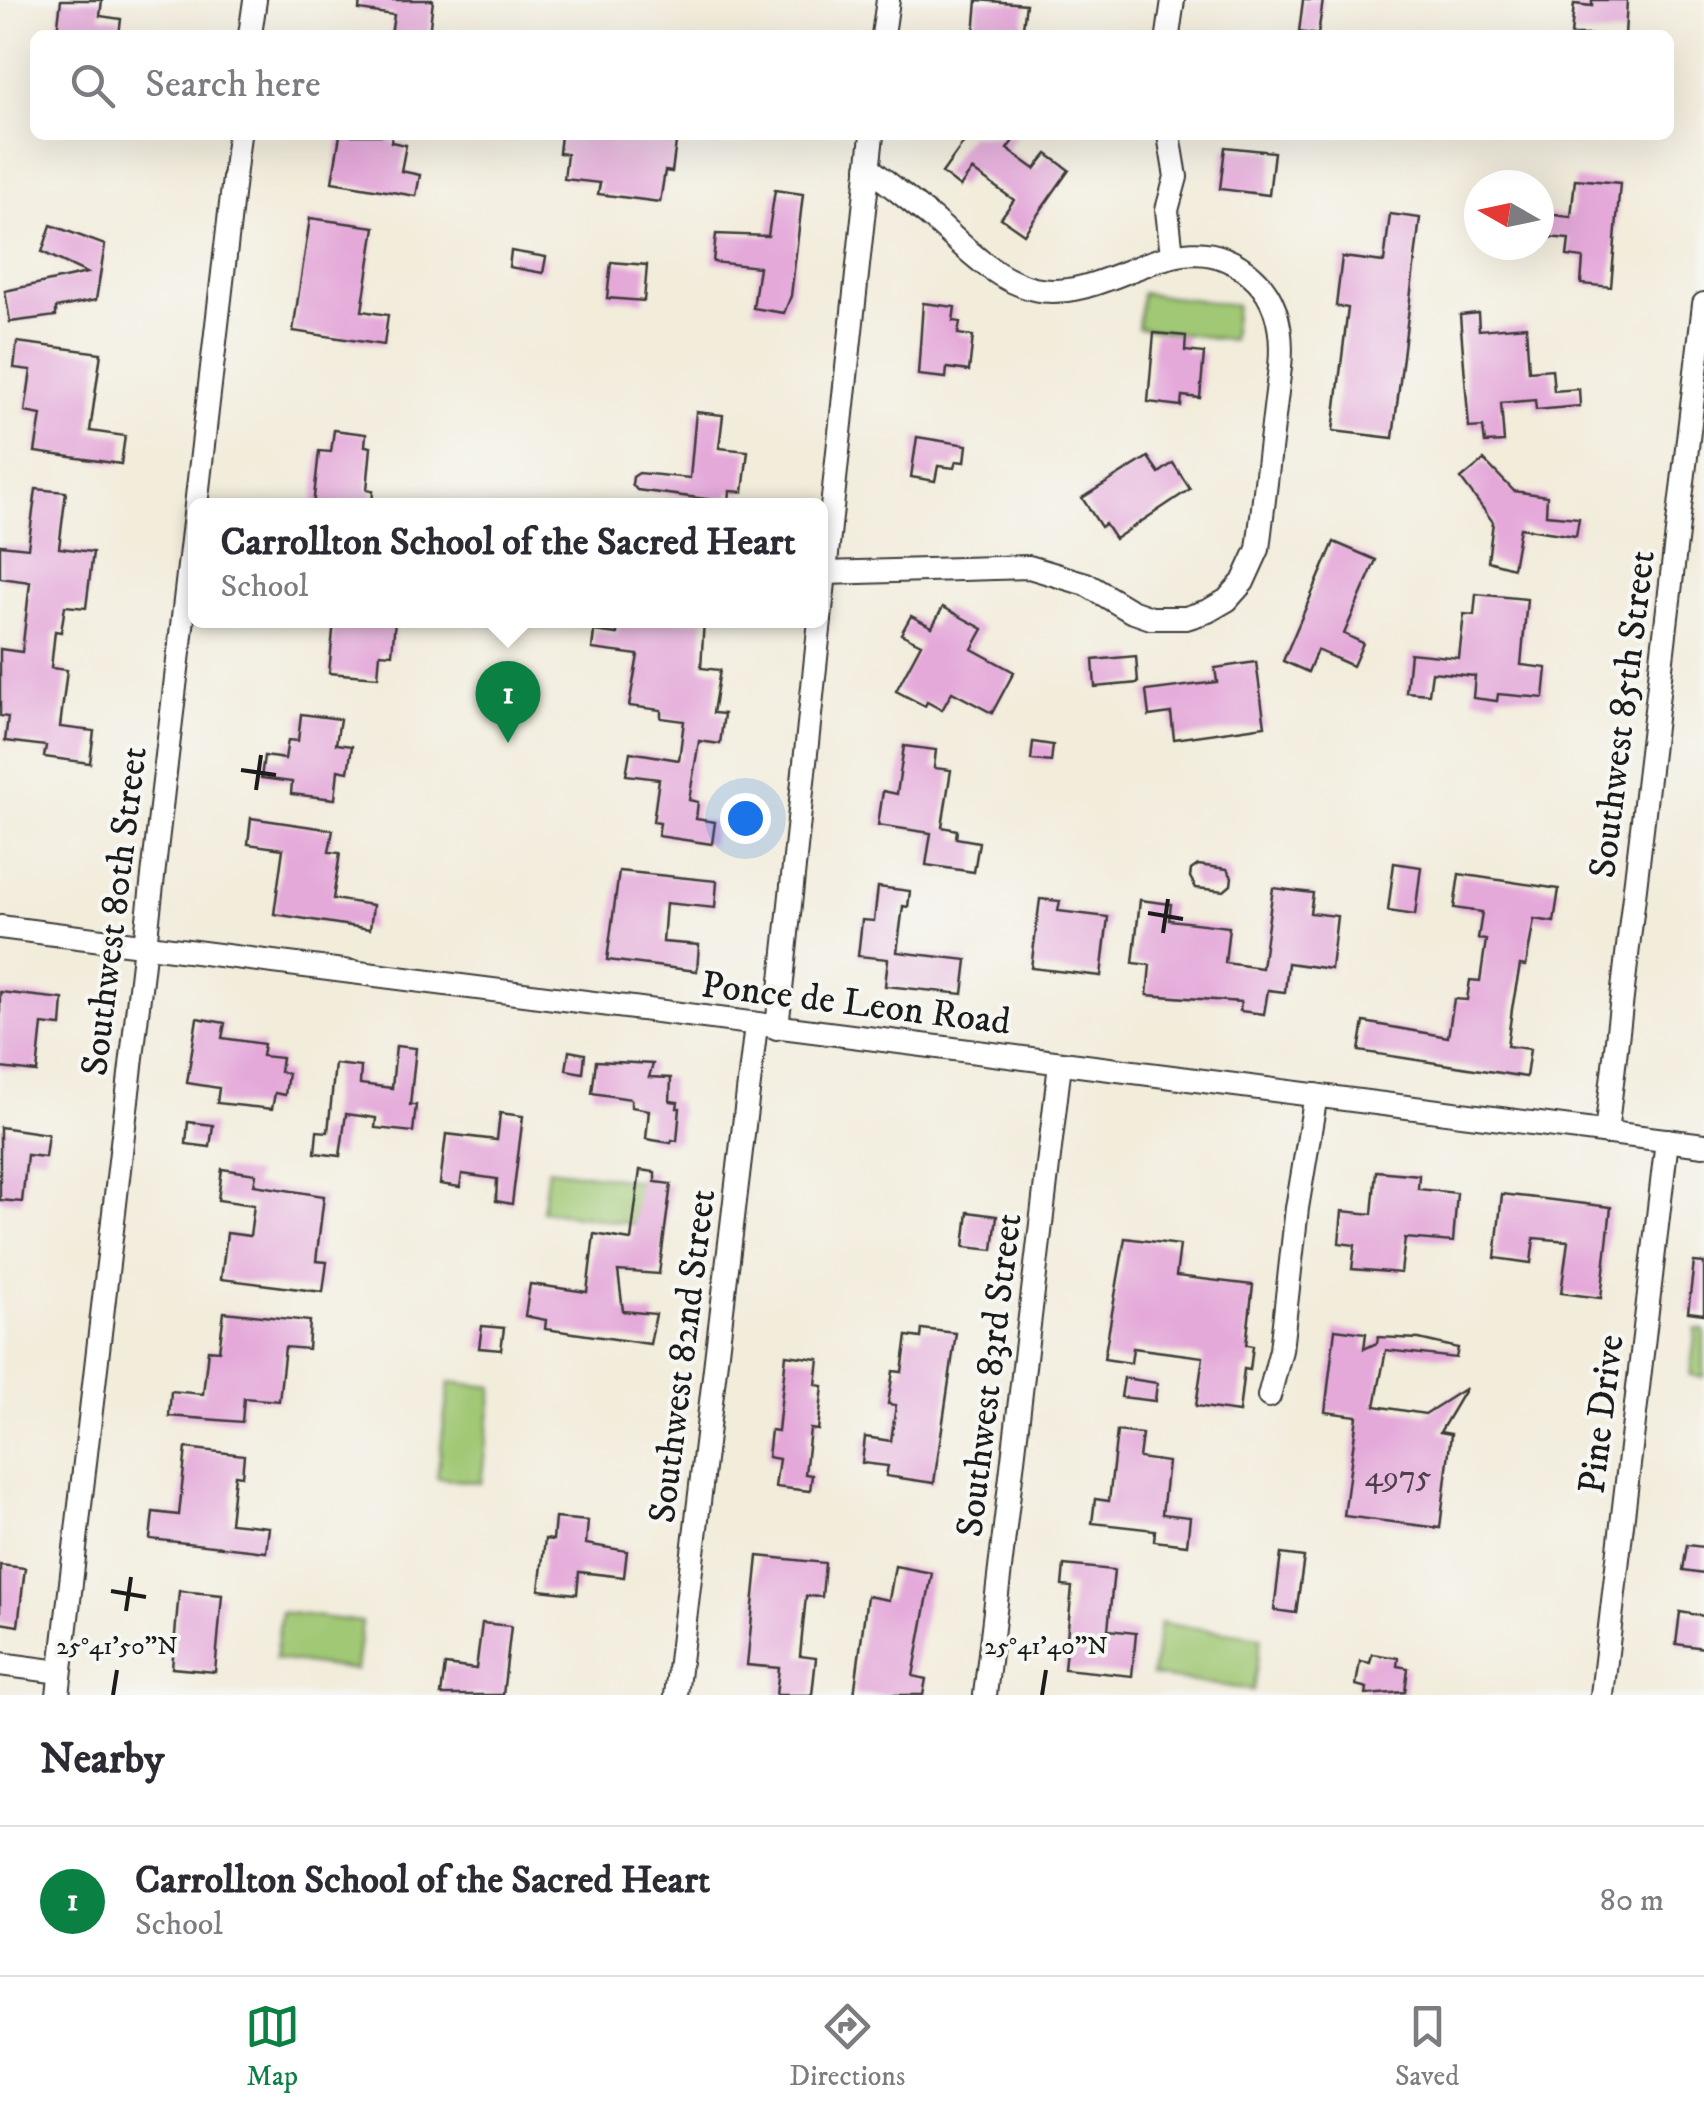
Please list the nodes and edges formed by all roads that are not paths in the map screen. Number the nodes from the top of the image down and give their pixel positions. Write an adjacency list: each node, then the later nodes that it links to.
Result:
1 (254, 0): 4 (street)
2 (888, 0): 5 (street)
3 (1173, 0): 6 (street)
4 (251, 30)
5 (885, 30)
6 (1169, 30)
7 (238, 140): 13 (street, Southwest 80th Street)
8 (871, 140): 10 (street, Southwest 82nd Street)
9 (1170, 140): 11 (street)
10 (868, 167): 11 (street); 14 (street, Southwest 82nd Street)
11 (1172, 255): 15 (street)
12 (1704, 304): 23 (street, Southwest 85th Street)
13 (197, 498)
14 (828, 553)
15 (828, 572)
16 (188, 575): 19 (street, Southwest 80th Street)
17 (819, 628): 20 (street, Southwest 82nd Street)
18 (0, 927): 19 (street, Ponce de Leon Road)
19 (145, 946): 20 (street, Ponce de Leon Road); 28 (street, Southwest 80th Street)
20 (766, 1027): 21 (street, Ponce de Leon Road); 29 (street, Southwest 82nd Street)
21 (1060, 1064): 22 (street, Ponce de Leon Road); 30 (street, Southwest 83rd Street)
22 (1316, 1095): 23 (street, Ponce de Leon Road); 26 (street)
23 (1606, 1133): 24 (street, Ponce de Leon Road)
24 (1667, 1140): 25 (street, Ponce de Leon Road); 31 (street, Pine Drive)
25 (1704, 1145)
26 (1270, 1396)
27 (0, 1664): 28 (street)
28 (59, 1683)
29 (676, 1695)
30 (984, 1695)
31 (1602, 1695)

